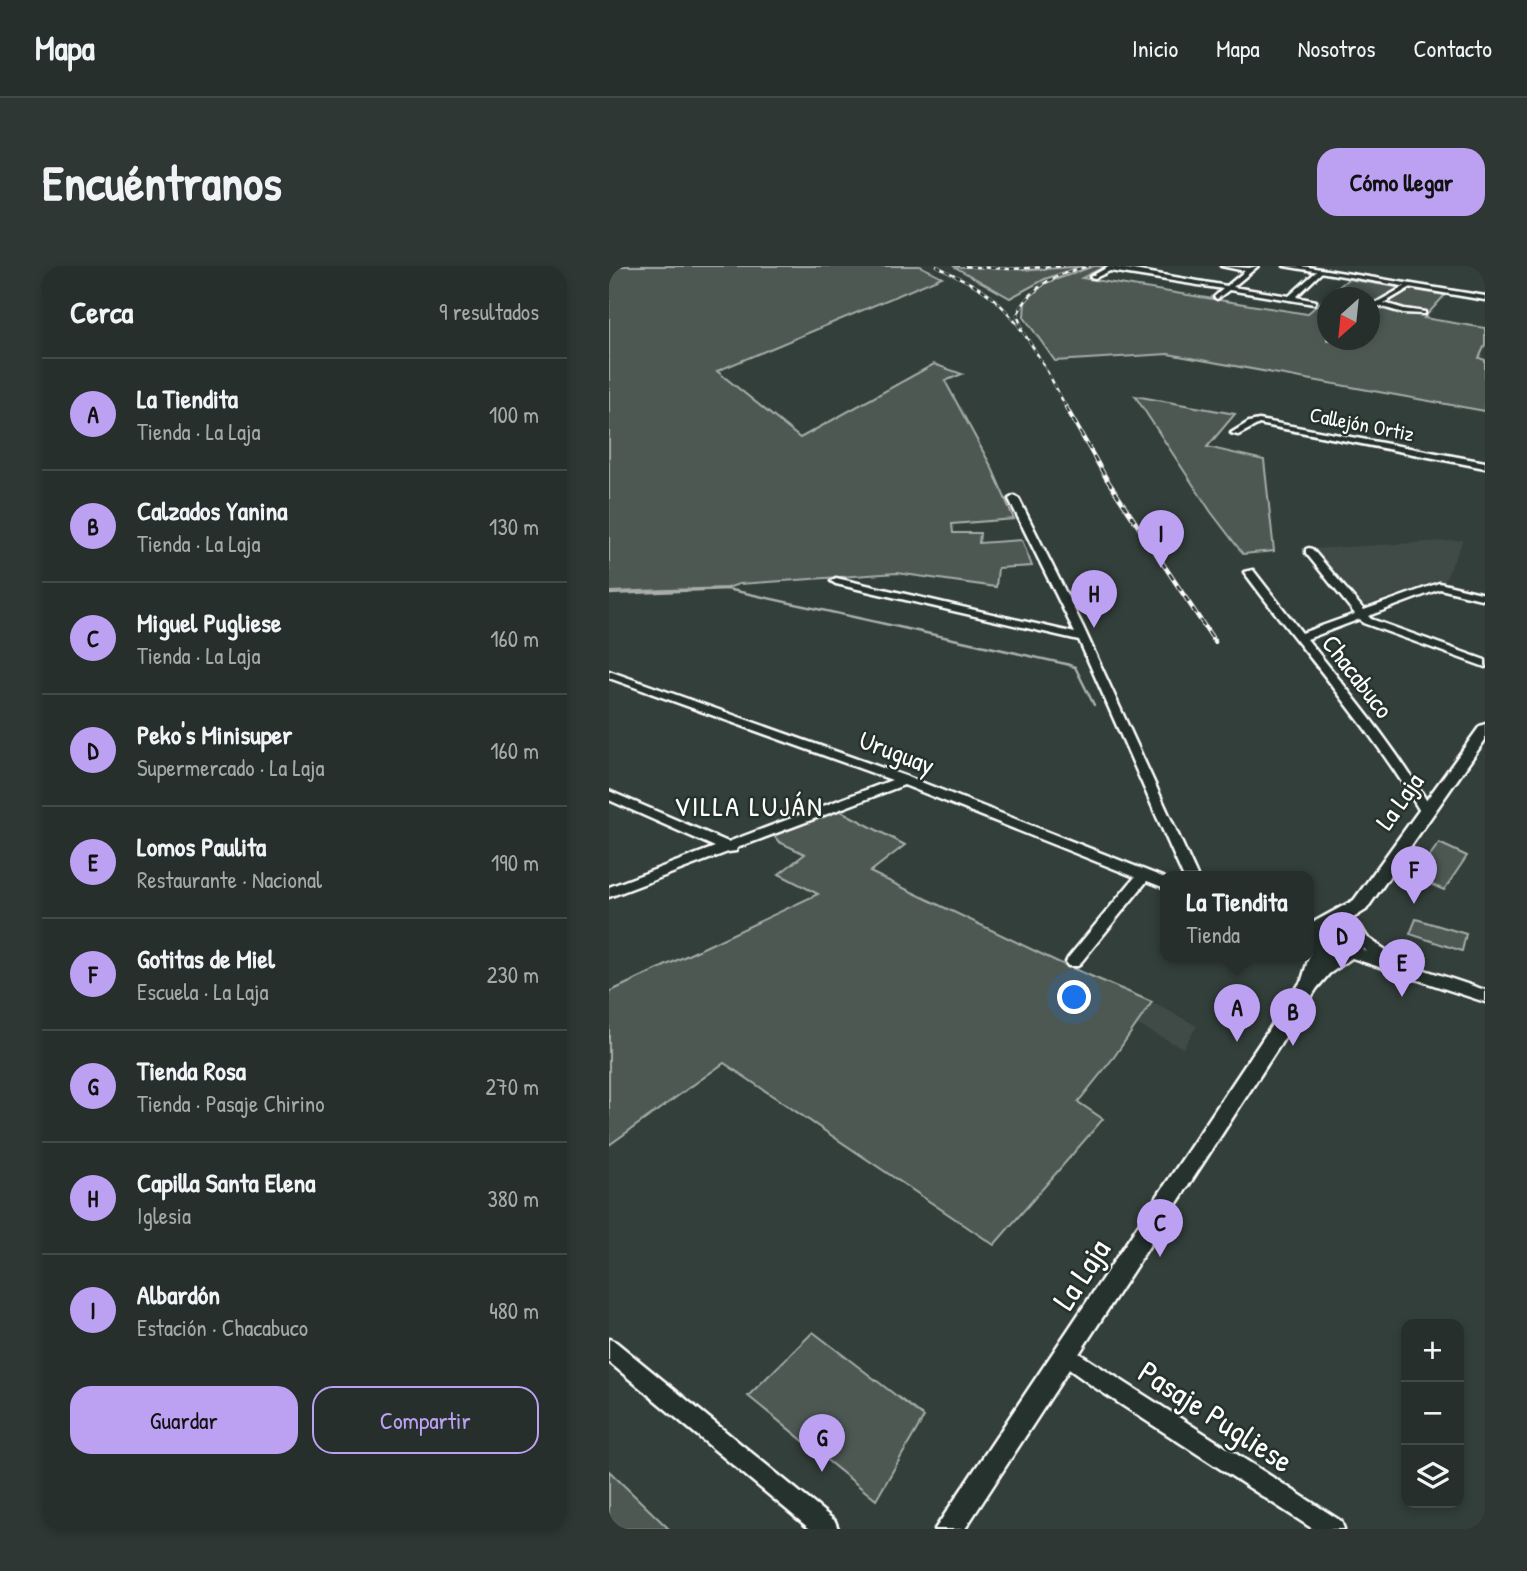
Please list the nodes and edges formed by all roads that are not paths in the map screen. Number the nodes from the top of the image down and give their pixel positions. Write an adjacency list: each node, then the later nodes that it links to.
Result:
1 (1224, 266): 4 (street)
2 (1288, 266): 5 (main road)
3 (1112, 267): 6 (street); 8 (street)
4 (1252, 268): 8 (street)
5 (1320, 271): 7 (main road); 10 (street)
6 (1093, 277)
7 (1409, 286): 11 (main road); 13 (street)
8 (1227, 288): 9 (street); 10 (street)
9 (1217, 297)
10 (1291, 298): 12 (street)
11 (1485, 298)
12 (1314, 302)
13 (1380, 302)
14 (1380, 304): 15 (street)
15 (1423, 313)
16 (1235, 433): 17 (street, Callejón Ortiz)
17 (1485, 465)
18 (1014, 499): 24 (street)
19 (1309, 551): 23 (street)
20 (1249, 572): 25 (street, Chacabuco)
21 (836, 581): 24 (street)
22 (1485, 597): 23 (street)
23 (1361, 614): 25 (street); 26 (street)
24 (1083, 638): 33 (street)
25 (1299, 638): 31 (street, Chacabuco)
26 (1485, 664)
27 (609, 674): 29 (street, Uruguay)
28 (1485, 729): 31 (main road, La Laja)
29 (904, 780): 32 (street); 34 (street, Uruguay)
30 (609, 795): 32 (street)
31 (1426, 810): 37 (main road, La Laja)
32 (731, 848): 36 (street)
33 (1188, 871)
34 (1144, 875): 35 (street, Uruguay); 40 (street)
35 (1160, 881)
36 (609, 892)
37 (1360, 905): 38 (main road, La Laja); 39 (main road, La Laja)
38 (1318, 932): 39 (main road); 39 (main road); 41 (main road, La Laja)
39 (1353, 944): 41 (main road, La Laja); 42 (street)
40 (1073, 962)
41 (1310, 983): 44 (main road, La Laja)
42 (1485, 996)
43 (609, 1349): 46 (street)
44 (1066, 1355): 45 (main road, La Laja); 47 (street, Pasaje Pugliese)
45 (959, 1525)
46 (827, 1529)
47 (1332, 1529)

